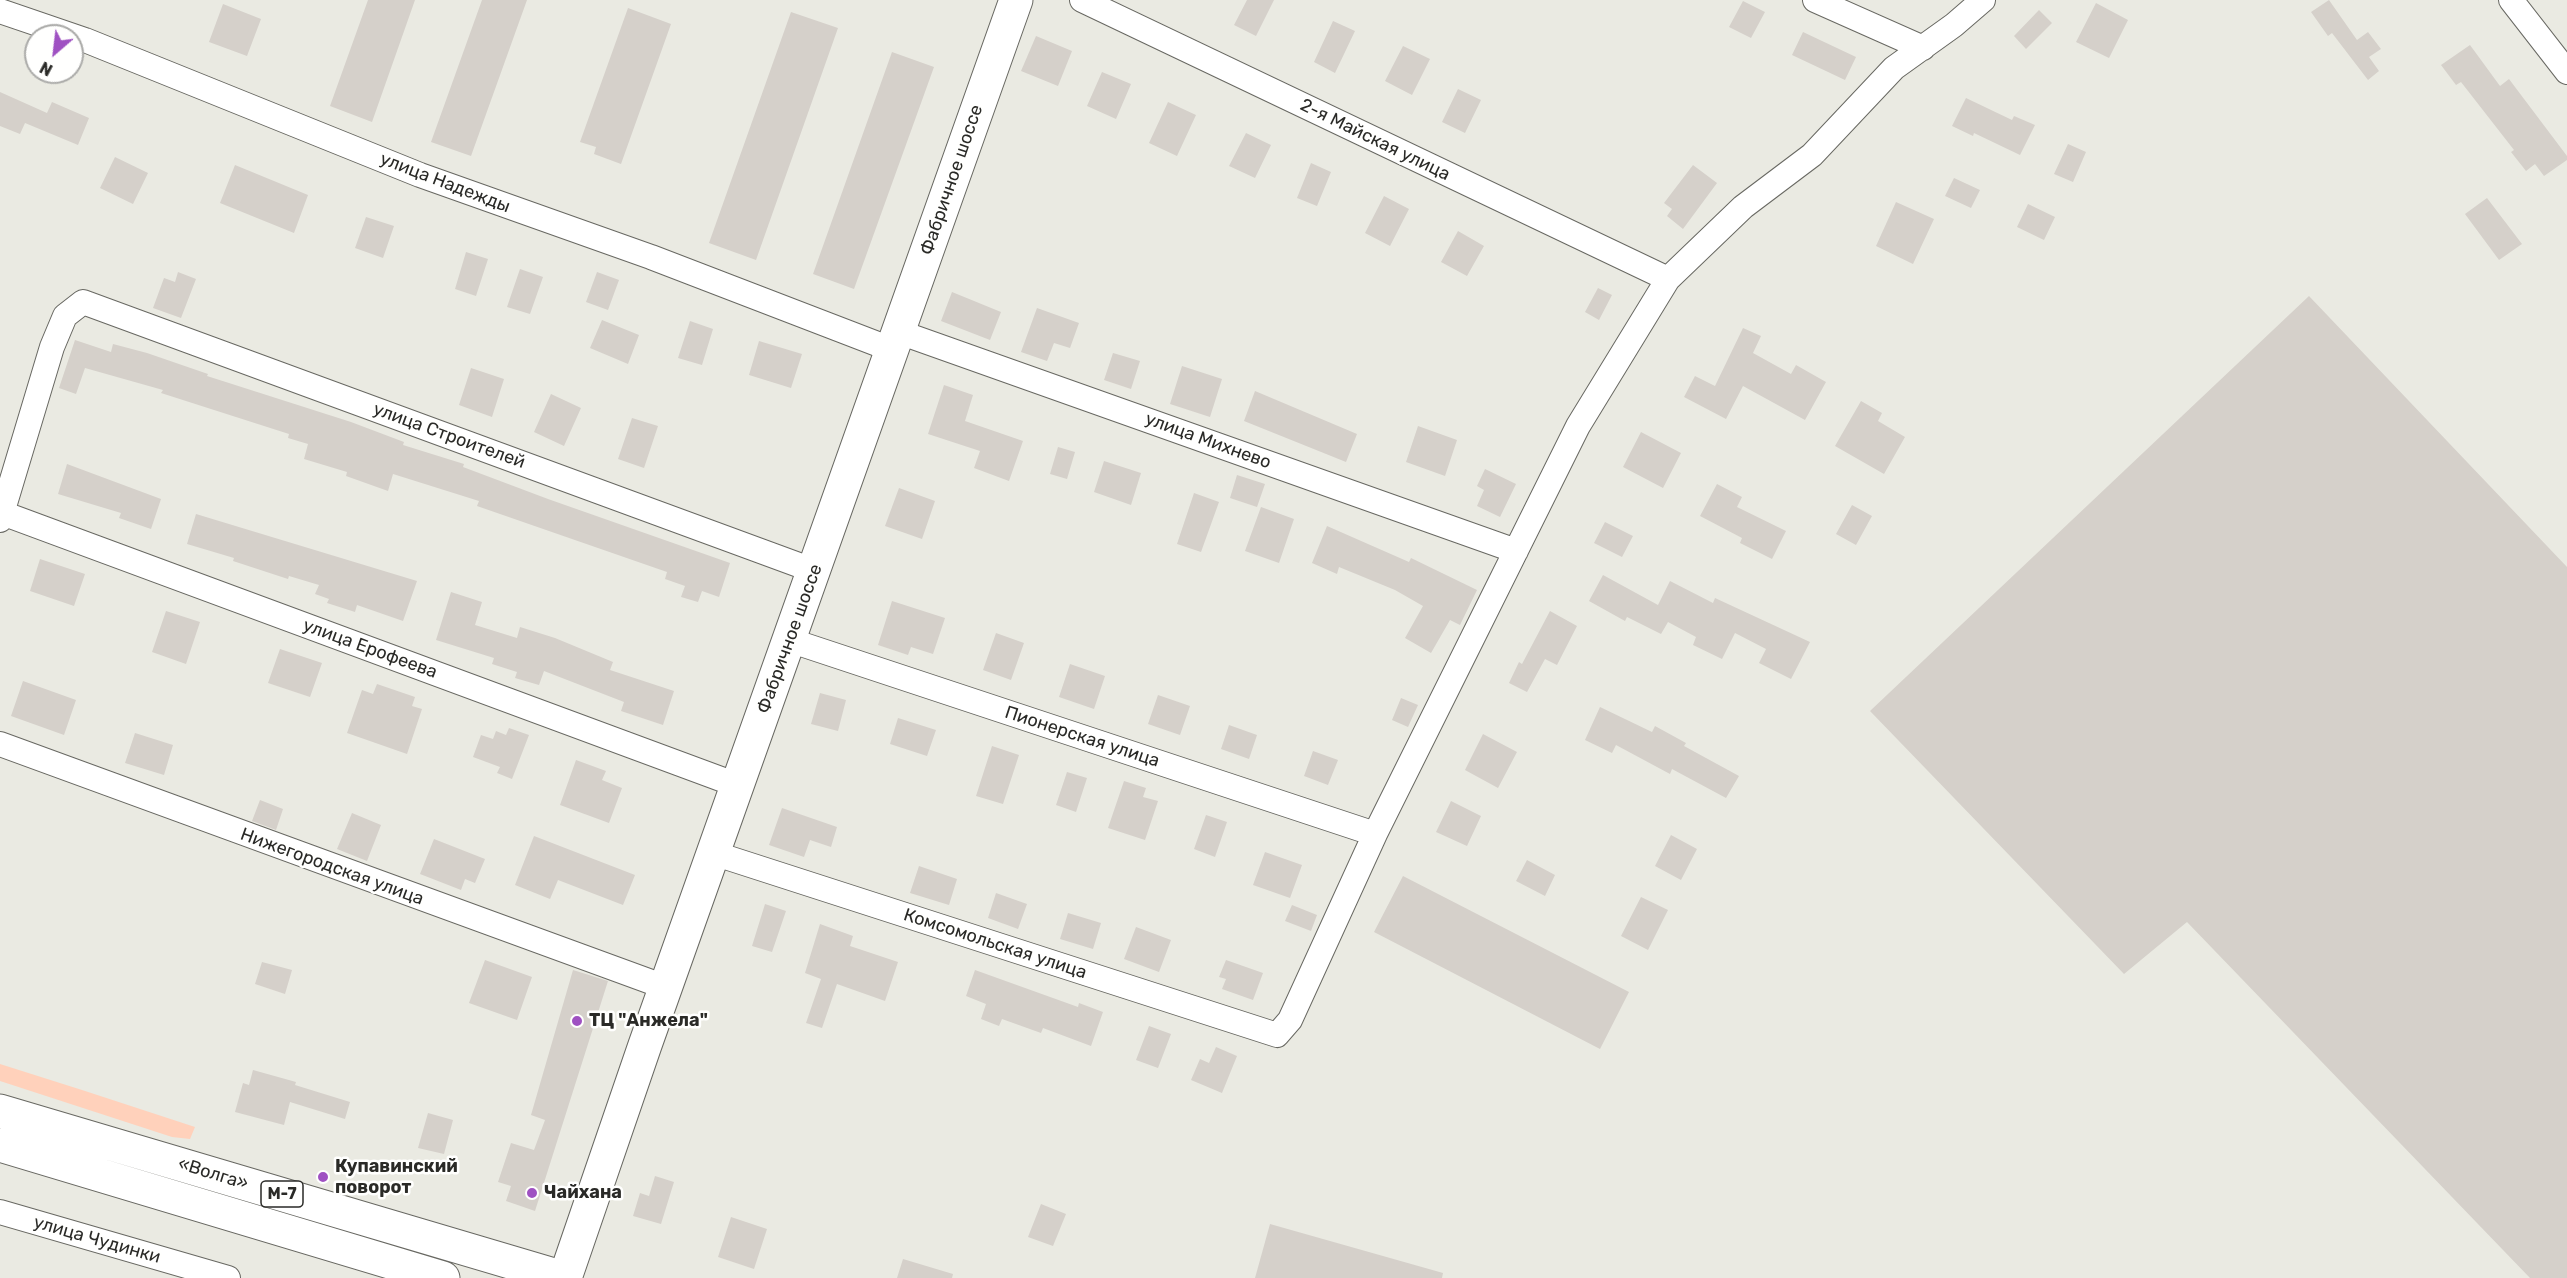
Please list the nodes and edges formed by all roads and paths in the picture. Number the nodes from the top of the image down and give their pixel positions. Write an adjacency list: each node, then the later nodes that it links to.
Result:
1 (1016, 0): 10 (main road, Фабричное шоссе)
2 (1082, 0): 9 (street, 2-я Майская улица)
3 (1815, 0): 7 (street)
4 (1983, 0): 7 (street)
5 (2511, 0): 8 (street)
6 (0, 12): 10 (street, улица Надежды)
7 (1923, 48): 9 (street)
8 (2567, 72)
9 (1668, 279): 12 (street)
10 (896, 341): 12 (street, улица Михнево); 13 (main road, Фабричное шоссе)
11 (1, 517): 13 (street, улица Строителей); 16 (street, улица Ерофеева)
12 (1516, 550): 17 (street)
13 (815, 571): 14 (main road, Фабричное шоссе)
14 (789, 640): 16 (main road, Фабричное шоссе); 17 (street, Пионерская улица)
15 (0, 744): 19 (street, Нижегородская улица)
16 (737, 785): 18 (main road, Фабричное шоссе)
17 (1375, 834): 18 (street, Комсомольская улица)
18 (713, 853): 19 (main road, Фабричное шоссе)
19 (665, 987): 25 (main road, Фабричное шоссе)
20 (0, 1111): 25 (main road, «Волга» / М-7)
21 (0, 1145): 24 (main road, «Волга» / М-7)
22 (0, 1212): 23 (street, улица Чудинки)
23 (228, 1278)
24 (443, 1278)
25 (565, 1278)

